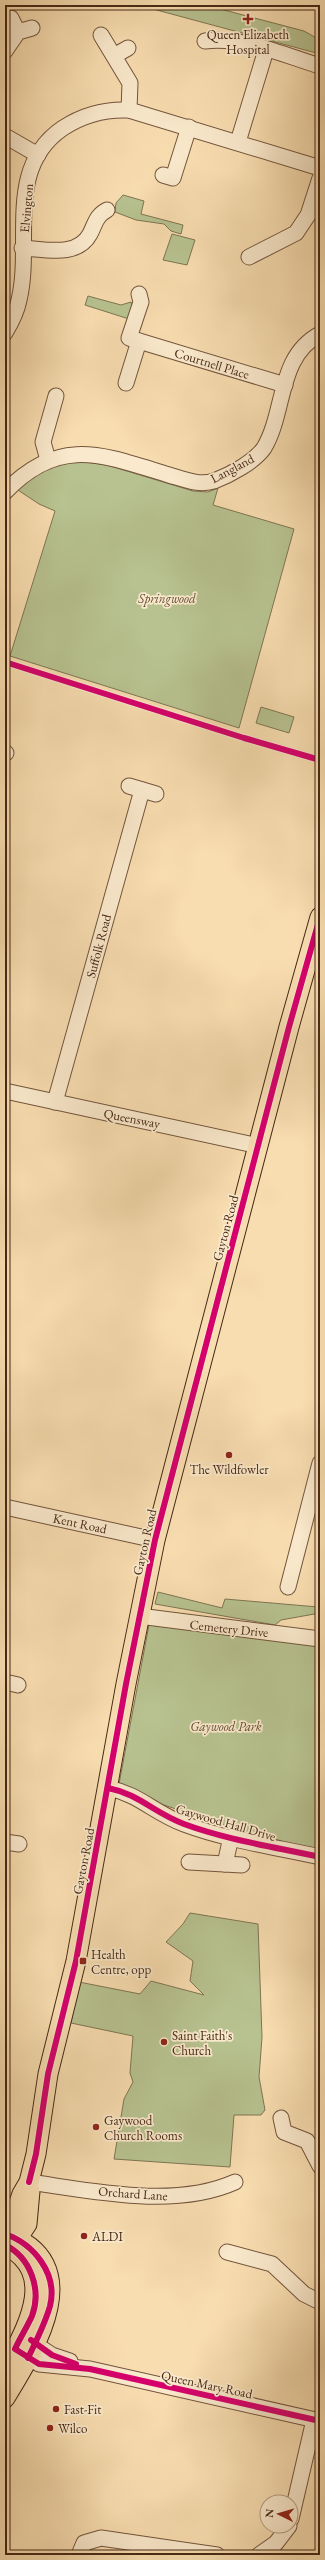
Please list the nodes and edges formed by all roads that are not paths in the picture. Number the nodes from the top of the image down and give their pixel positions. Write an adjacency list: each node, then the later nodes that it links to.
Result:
1 (11, 18): 6 (street)
2 (100, 35): 7 (street)
3 (205, 42): 5 (street)
4 (128, 48): 7 (street)
5 (266, 50): 8 (street); 12 (street)
6 (5, 51)
7 (114, 56): 9 (street)
8 (320, 66)
9 (129, 110): 10 (street, Elvington); 13 (street, Elvington)
10 (190, 127): 12 (street, Elvington); 15 (street)
11 (5, 136): 13 (street)
12 (238, 142): 14 (street, Elvington)
13 (38, 155): 18 (street, Elvington)
14 (320, 168)
15 (174, 178)
16 (320, 178): 19 (street)
17 (107, 210): 18 (street)
18 (22, 248): 21 (street, Elvington)
19 (249, 257)
20 (139, 294): 23 (street)
21 (5, 333)
22 (320, 334): 25 (street, Langland)
23 (139, 341): 24 (street); 25 (street, Courtnell Place)
24 (126, 383)
25 (285, 385): 27 (street, Langland)
26 (56, 396): 27 (street)
27 (48, 460): 28 (street, Langland)
28 (5, 492)
29 (142, 790): 33 (street, Suffolk Road)
30 (320, 917): 31 (main road, Gayton Road)
31 (314, 962): 34 (main road, Gayton Road)
32 (5, 1091): 33 (street, Queensway)
33 (55, 1102): 34 (street, Queensway)
34 (259, 1146): 37 (main road, Gayton Road)
35 (320, 1463): 38 (street)
36 (5, 1507): 37 (street, Kent Road)
37 (155, 1540): 39 (main road, Gayton Road)
38 (288, 1588)
39 (139, 1616): 40 (street, Cemetery Drive); 41 (main road, Gayton Road)
40 (320, 1639)
41 (108, 1788): 42 (street, Gaywood Hall Drive); 49 (main road, Gayton Road)
42 (231, 1837): 43 (street, Gaywood Hall Drive); 45 (street)
43 (320, 1857)
44 (189, 1862): 45 (street)
45 (225, 1864): 46 (street)
46 (242, 1866)
47 (281, 2118): 48 (street)
48 (320, 2166)
49 (29, 2182): 50 (street, Orchard Lane); 51 (main road, Gayton Road)
50 (235, 2182)
51 (9, 2241): 54 (main road)
52 (227, 2252): 53 (street)
53 (320, 2302)
54 (25, 2346): 55 (main road); 56 (main road); 57 (street, Queen Mary Road)
55 (5, 2370)
56 (5, 2398)
57 (317, 2420): 58 (street)
58 (298, 2494)
59 (283, 2534): 62 (street)
60 (79, 2555): 61 (street)
61 (217, 2555)
62 (259, 2555)

